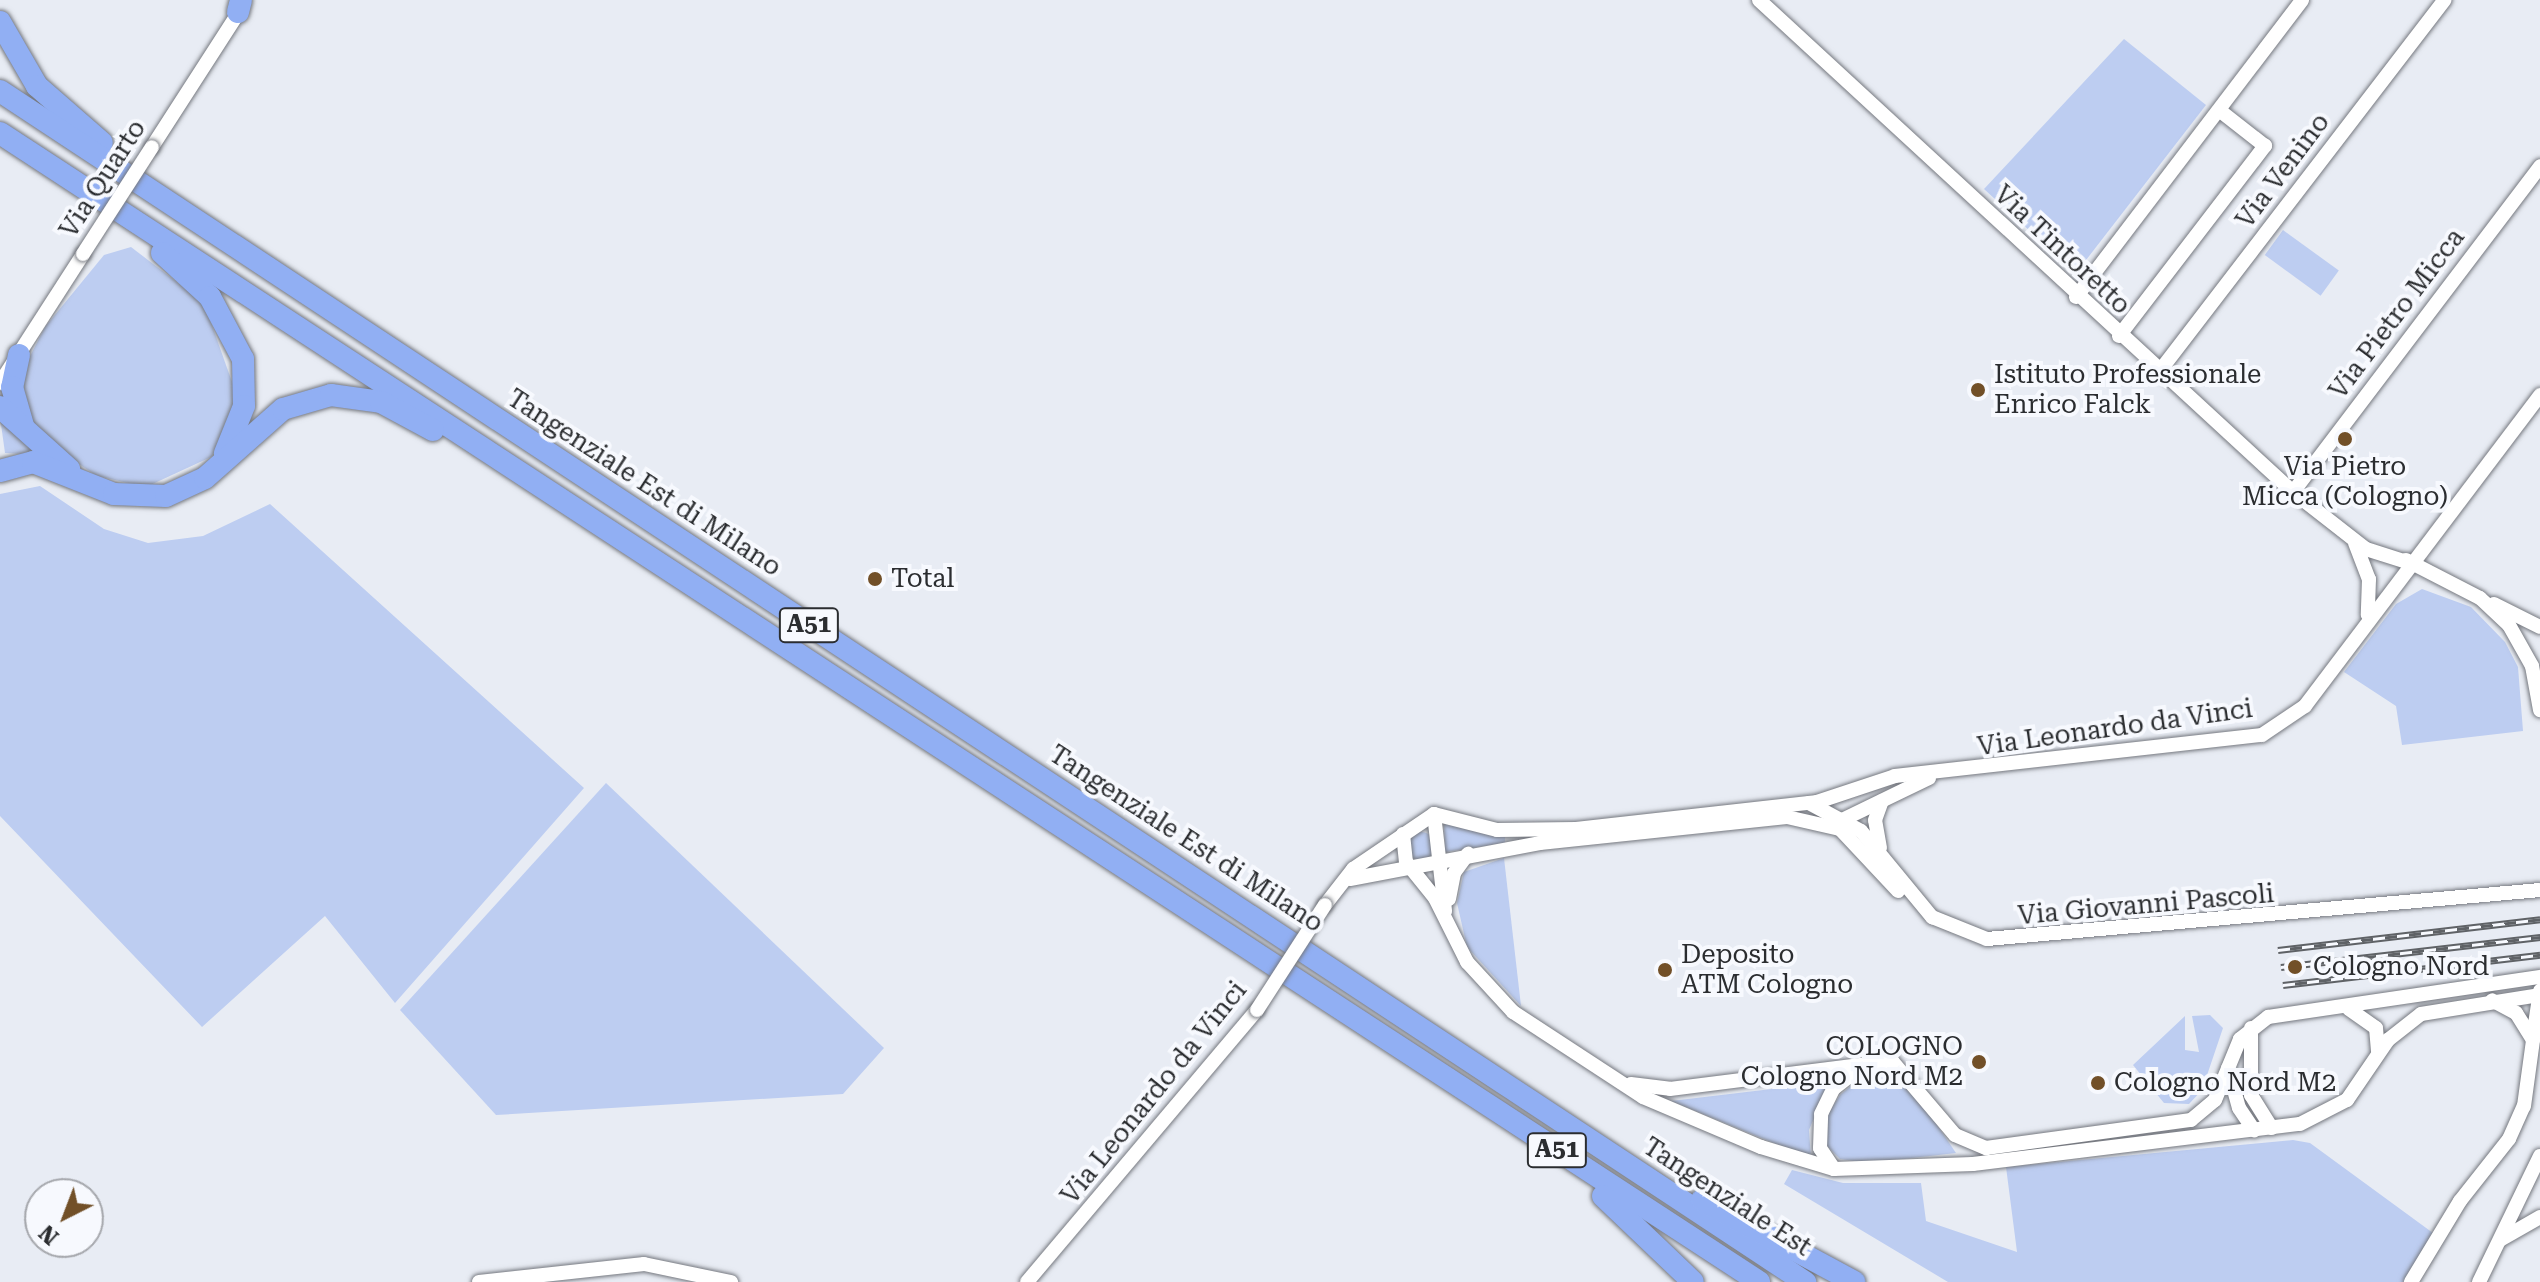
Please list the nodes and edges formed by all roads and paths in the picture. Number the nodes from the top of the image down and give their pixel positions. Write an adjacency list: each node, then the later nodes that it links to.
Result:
1 (1759, 0): 12 (street, Via Tintoretto)
2 (2302, 0): 7 (street)
3 (2444, 0): 15 (street, Via Venino)
4 (242, 4): 14 (street, Via Quarto, bridge)
5 (0, 22): 11 (highway)
6 (0, 91): 11 (highway, Tangenziale Est di Milano / A51)
7 (2219, 110): 12 (street); 13 (street)
8 (0, 133): 24 (highway, A51)
9 (0, 141): 21 (highway)
10 (2540, 166): 23 (street, Via Pietro Micca)
11 (155, 194): 62 (highway, Tangenziale Est di Milano / A51)
12 (2076, 297): 13 (street, Via Tintoretto)
13 (2119, 336): 15 (street, Via Tintoretto)
14 (19, 355): 16 (street, Via Quarto); 19 (highway)
15 (2159, 372): 23 (street, Via Tintoretto)
16 (0, 383)
17 (2540, 395): 26 (street, Via Leonardo da Vinci)
18 (0, 407): 19 (highway)
19 (26, 430): 22 (highway)
20 (5, 464): 22 (highway)
21 (214, 471): 22 (highway); 24 (highway)
22 (85, 483)
23 (2293, 492): 25 (street, Via Tintoretto)
24 (599, 521): 52 (highway, A51)
25 (2346, 531): 26 (street, Via Tintoretto); 28 (street)
26 (2413, 564): 27 (street, Via Tintoretto); 28 (street, Via Leonardo da Vinci)
27 (2466, 589): 29 (street, Via Tintoretto); 30 (street, Via Tintoretto)
28 (2366, 620): 31 (street, Via Leonardo da Vinci)
29 (2540, 627)
30 (2540, 710)
31 (1937, 774): 32 (street, Via Leonardo da Vinci); 33 (street, Via Leonardo da Vinci)
32 (1849, 789): 34 (street, Via Leonardo da Vinci); 36 (street)
33 (1882, 801): 36 (street, Via Leonardo da Vinci); 41 (street)
34 (1808, 803): 35 (street, Via Leonardo da Vinci); 36 (street, Via Giovanni Pascoli)
35 (1434, 814): 38 (street, Via Leonardo da Vinci); 42 (street)
36 (1843, 818): 37 (street, Via Leonardo da Vinci); 39 (street, Via Leonardo da Vinci); 41 (street, Via Giovanni Pascoli)
37 (1825, 822): 39 (street, Via Leonardo da Vinci); 40 (street, Via Leonardo da Vinci)
38 (1403, 834): 43 (street); 44 (street, Via Leonardo da Vinci)
39 (1849, 838): 47 (street, Via Leonardo da Vinci)
40 (1468, 854): 42 (street, Via Leonardo da Vinci); 46 (street)
41 (1882, 856): 47 (street, Via Giovanni Pascoli)
42 (1439, 861): 43 (street, Via Leonardo da Vinci); 46 (street)
43 (1410, 871): 44 (street, Via Leonardo da Vinci); 46 (street)
44 (1336, 888): 68 (street, Via Leonardo da Vinci, bridge)
45 (2540, 890): 47 (street, Via Giovanni Pascoli)
46 (1446, 919): 58 (street)
47 (1945, 927)
48 (2540, 977): 51 (street)
49 (2539, 994): 50 (street); 54 (street)
50 (2492, 999): 54 (street); 55 (street)
51 (2346, 1008): 53 (street); 55 (street)
52 (1355, 1018): 69 (highway); 70 (highway, Tangenziale Est / A51)
53 (2251, 1028): 57 (street); 59 (street)
54 (2533, 1040): 73 (street)
55 (2377, 1053): 59 (street)
56 (1886, 1060): 57 (street); 58 (street); 63 (street)
57 (2228, 1068): 60 (street)
58 (1612, 1077): 63 (street)
59 (2272, 1128): 60 (street)
60 (2254, 1130): 63 (street)
61 (2540, 1156): 65 (street)
62 (1618, 1159): 71 (highway, Tangenziale Est / A51); 72 (highway)
63 (1834, 1169)
64 (2540, 1217): 65 (street)
65 (2497, 1243): 74 (street)
66 (479, 1282): 67 (street)
67 (731, 1282)
68 (1027, 1282)
69 (1693, 1282)
70 (1759, 1282)
71 (1805, 1282)
72 (1854, 1282)
73 (2411, 1282)
74 (2477, 1282)

